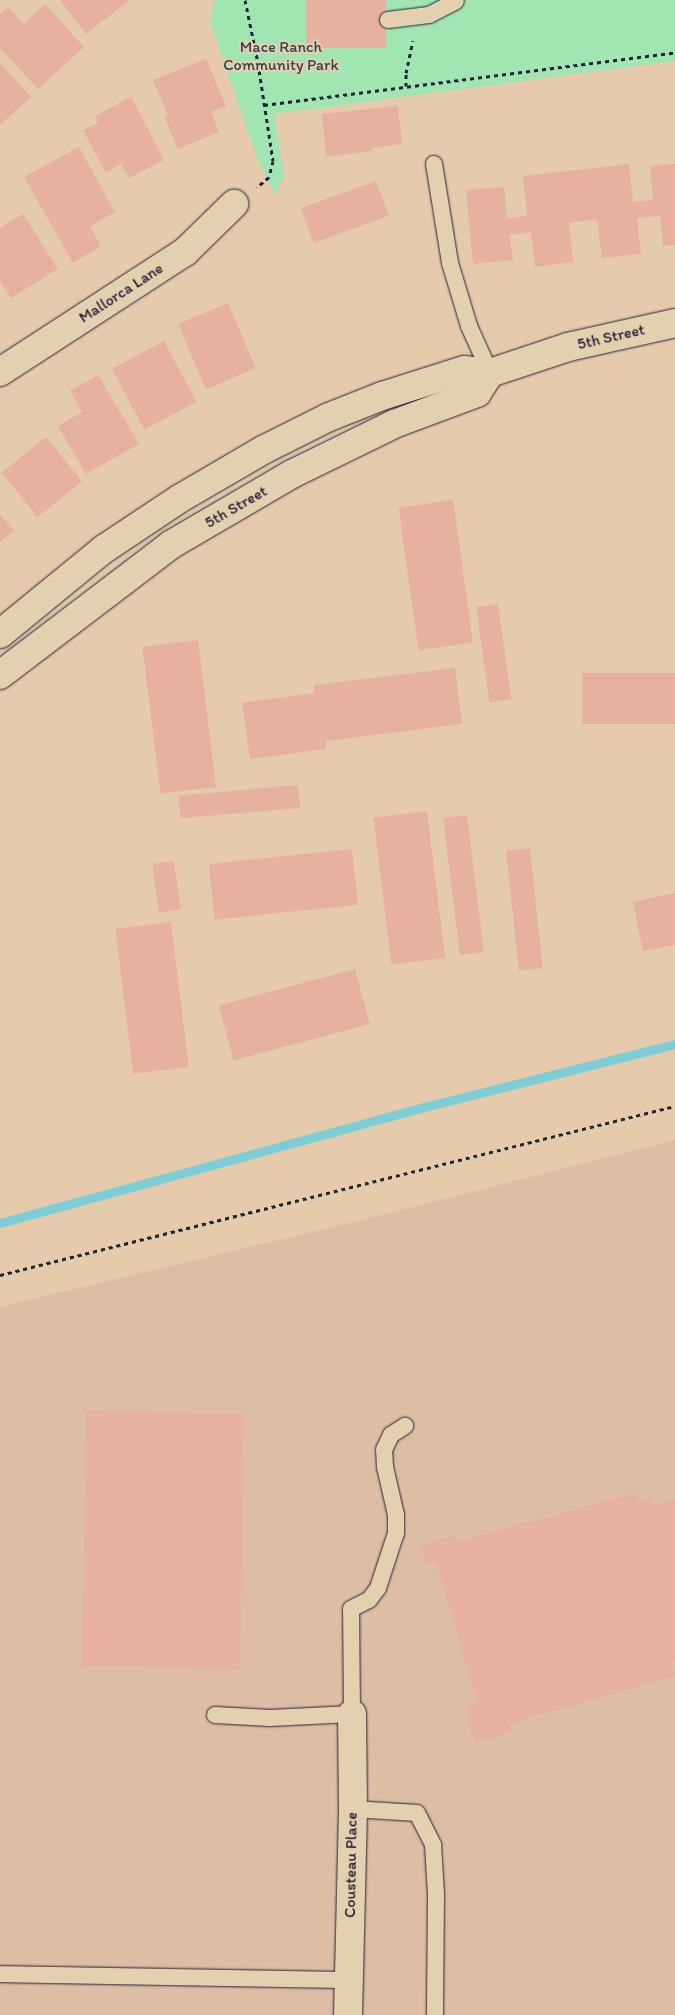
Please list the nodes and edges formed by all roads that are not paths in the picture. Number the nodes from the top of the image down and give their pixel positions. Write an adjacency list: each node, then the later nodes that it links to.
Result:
1 (456, 1): 2 (lane)
2 (388, 20)
3 (434, 164): 7 (lane)
4 (234, 204): 6 (main road, Mallorca Lane)
5 (675, 323): 7 (main road, 5th Street)
6 (0, 372)
7 (490, 373): 8 (main road, 5th Street); 9 (main road, 5th Street)
8 (0, 634)
9 (0, 675)
10 (405, 1426): 11 (lane)
11 (352, 1714): 12 (lane); 13 (main road, Cousteau Place)
12 (215, 1715)
13 (353, 1810): 15 (main road, Cousteau Place); 17 (lane)
14 (0, 1974): 15 (lane)
15 (349, 1980): 16 (main road, Cousteau Place)
16 (348, 2015)
17 (435, 2015)

